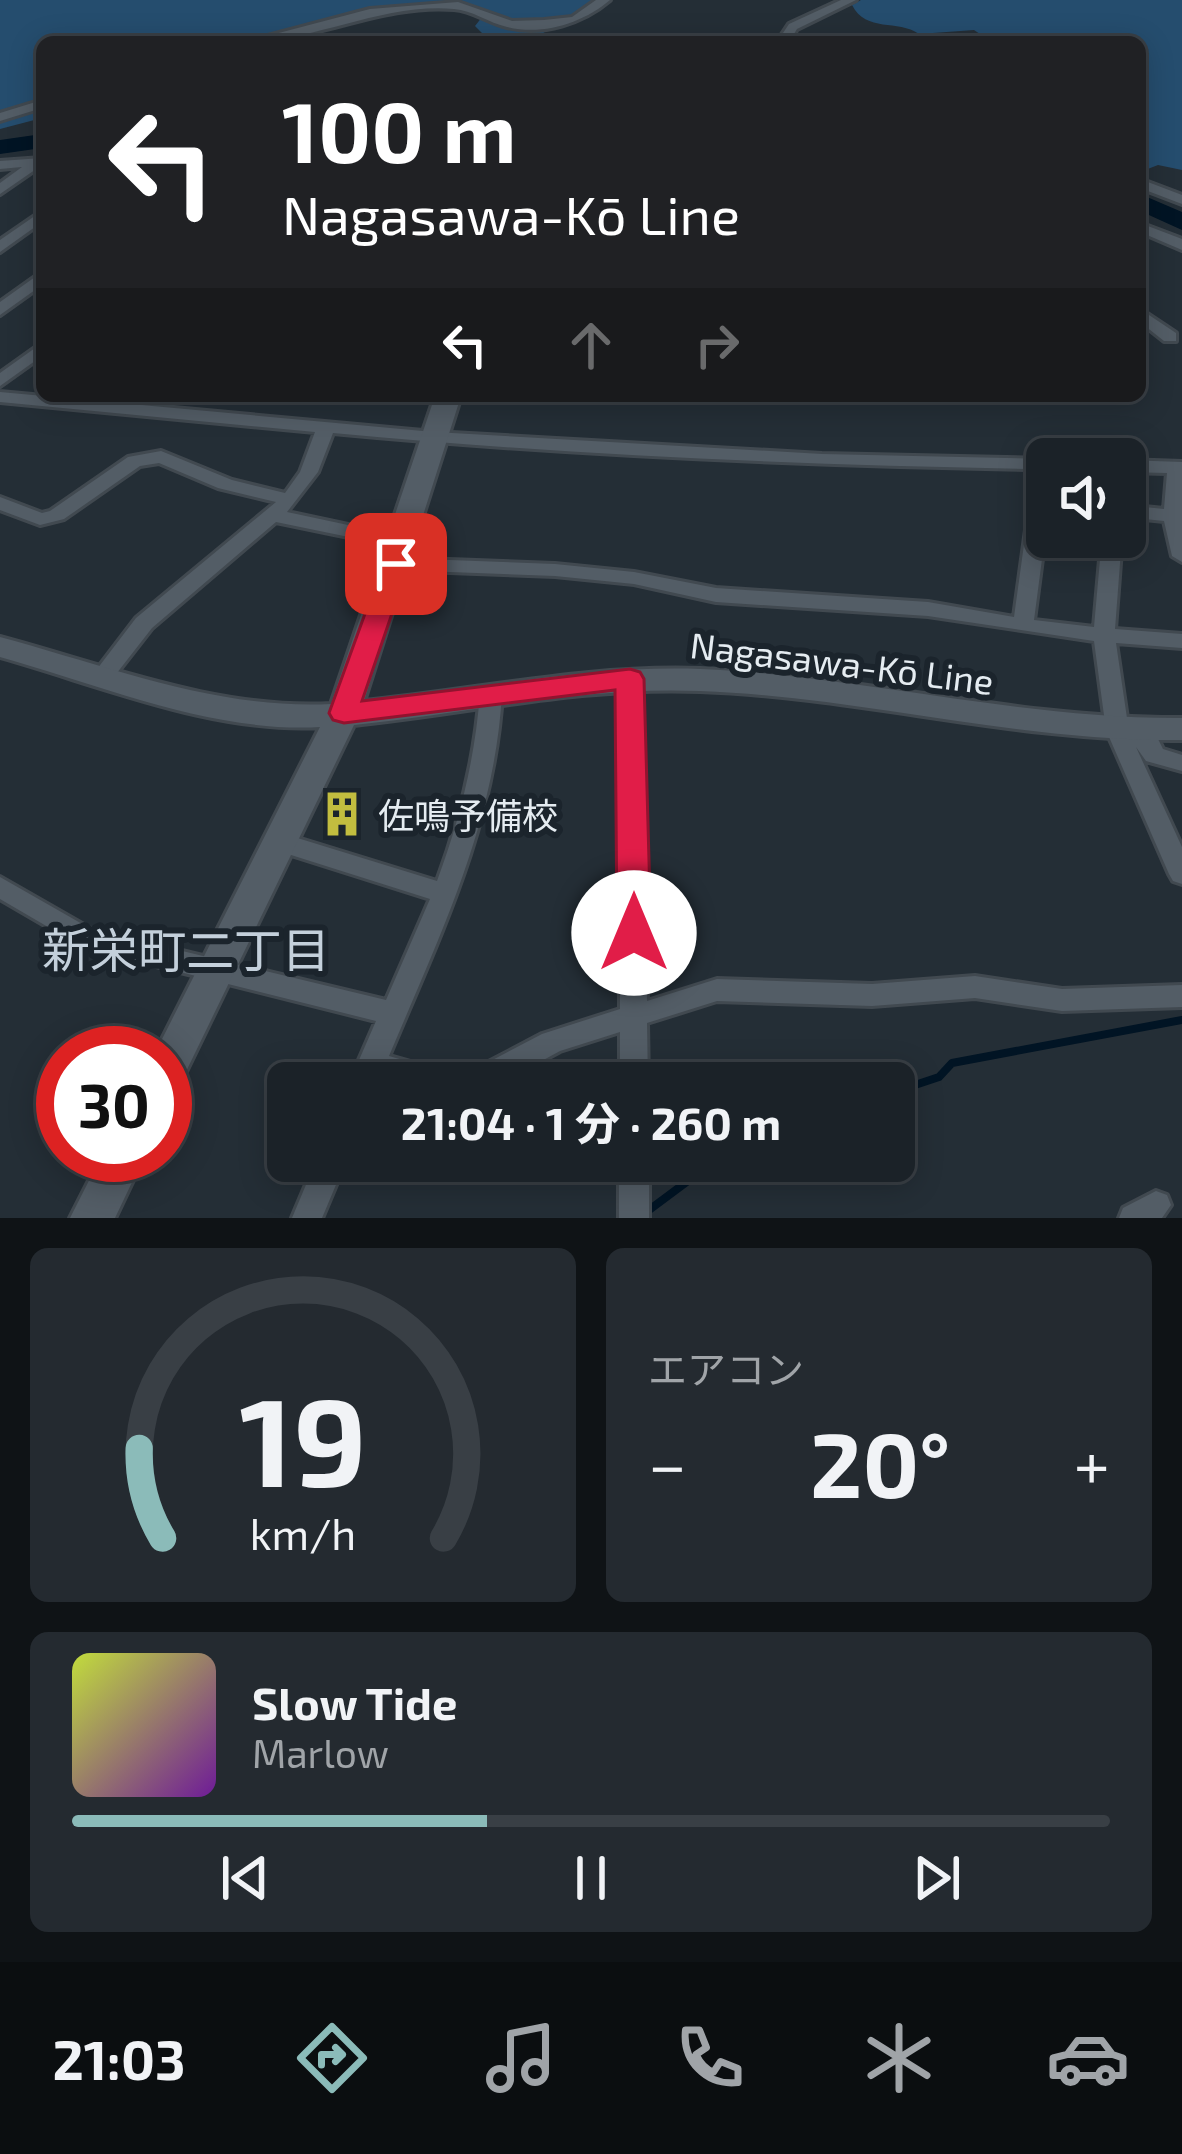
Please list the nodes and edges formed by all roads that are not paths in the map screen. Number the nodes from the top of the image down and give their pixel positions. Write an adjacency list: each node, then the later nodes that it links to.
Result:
1 (604, 0): 3 (street)
2 (850, 0): 4 (street)
3 (276, 36)
4 (787, 36)
5 (36, 106): 6 (street)
6 (0, 117)
7 (36, 161): 9 (street)
8 (36, 164): 11 (street)
9 (0, 165)
10 (1146, 185): 12 (street)
11 (0, 190)
12 (1182, 200)
13 (36, 219): 16 (street)
14 (0, 228): 16 (street)
15 (1146, 230): 18 (street)
16 (22, 231): 17 (street); 19 (street)
17 (36, 232)
18 (1182, 245)
19 (0, 247)
20 (36, 282): 21 (street)
21 (0, 310)
22 (1146, 319): 23 (street)
23 (1170, 337)
24 (36, 352): 25 (street)
25 (0, 381)
26 (0, 397): 27 (street)
27 (36, 399)
28 (85, 402): 30 (street)
29 (446, 402): 31 (main road)
30 (328, 425): 31 (street); 35 (street)
31 (434, 437): 32 (street); 40 (main road)
32 (1026, 464)
33 (1146, 467): 34 (street)
34 (1179, 468): 39 (street)
35 (290, 500): 36 (street); 38 (street)
36 (0, 503)
37 (1146, 513): 39 (street)
38 (273, 515): 40 (street); 48 (street)
39 (1173, 516): 41 (street)
40 (399, 553): 44 (street); 51 (main road)
41 (1182, 556)
42 (1032, 558): 44 (street)
43 (1110, 558): 45 (street)
44 (1023, 626): 45 (street)
45 (1104, 635): 46 (street); 53 (street)
46 (1182, 641)
47 (0, 646): 48 (main road, Nagasawa-Kō Line)
48 (105, 673): 51 (main road, Nagasawa-Kō Line)
49 (630, 679): 50 (main road, Nagasawa-Kō Line); 53 (main road, Nagasawa-Kō Line); 62 (street)
50 (491, 693): 51 (main road, Nagasawa-Kō Line); 58 (street)
51 (344, 713): 55 (main road)
52 (1182, 729): 53 (main road, Nagasawa-Kō Line)
53 (1118, 730): 54 (street); 56 (street)
54 (1182, 763)
55 (278, 841): 58 (street); 59 (main road)
56 (1182, 874)
57 (0, 887): 59 (street)
58 (442, 893): 61 (street)
59 (216, 973): 61 (street); 63 (main road)
60 (1182, 996): 62 (street)
61 (392, 1013): 64 (street)
62 (634, 1014): 65 (street); 66 (street)
63 (189, 1026)
64 (372, 1062)
65 (514, 1062)
66 (634, 1062)
67 (110, 1182): 70 (main road)
68 (322, 1182): 71 (street)
69 (634, 1182): 72 (street)
70 (92, 1218)
71 (307, 1218)
72 (634, 1218)

